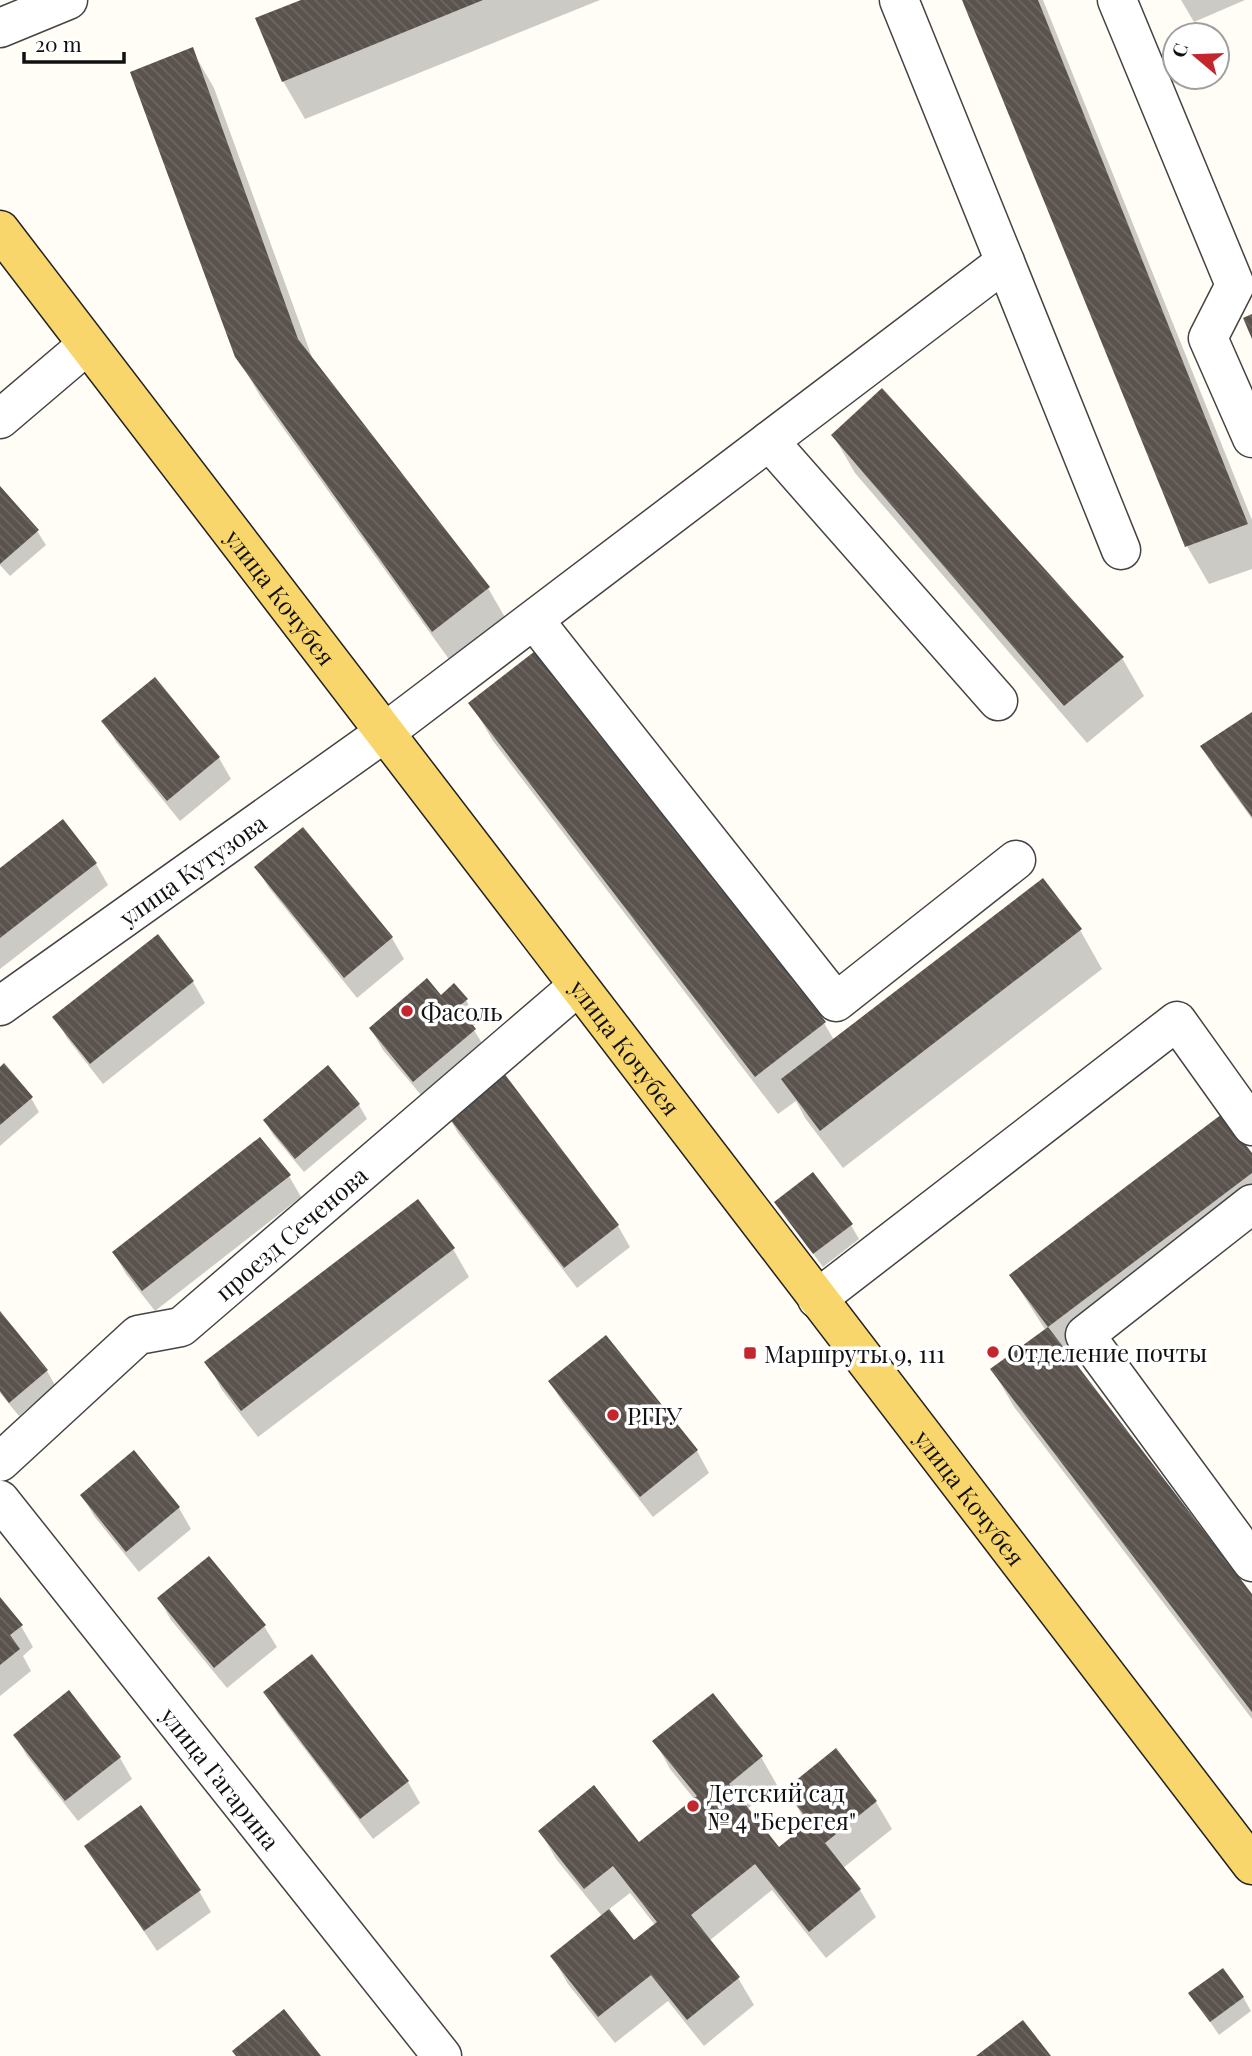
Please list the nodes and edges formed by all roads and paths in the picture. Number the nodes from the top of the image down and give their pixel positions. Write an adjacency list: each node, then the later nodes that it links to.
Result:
1 (68, 0): 4 (street)
2 (899, 0): 6 (street)
3 (1117, 0): 9 (street)
4 (0, 28)
5 (0, 230): 7 (main road, улица Кочубея)
6 (1004, 262): 10 (street, улица Кутузова); 11 (street)
7 (87, 345): 8 (street); 14 (main road, улица Кочубея)
8 (0, 419)
9 (1252, 438)
10 (769, 441): 12 (street, улица Кутузова); 13 (street)
11 (1121, 551)
12 (534, 620): 14 (street, улица Кутузова); 15 (street)
13 (999, 701)
14 (384, 733): 16 (main road, улица Кочубея); 17 (street, улица Кутузова)
15 (1016, 860)
16 (578, 986): 20 (main road, улица Кочубея); 21 (street, проезд Сеченова)
17 (0, 1006)
18 (1252, 1126): 20 (street)
19 (1252, 1204): 23 (street)
20 (817, 1299): 24 (main road, улица Кочубея)
21 (0, 1462)
22 (0, 1500): 25 (street, улица Гагарина)
23 (1252, 1562)
24 (1252, 1865)
25 (442, 2056)

